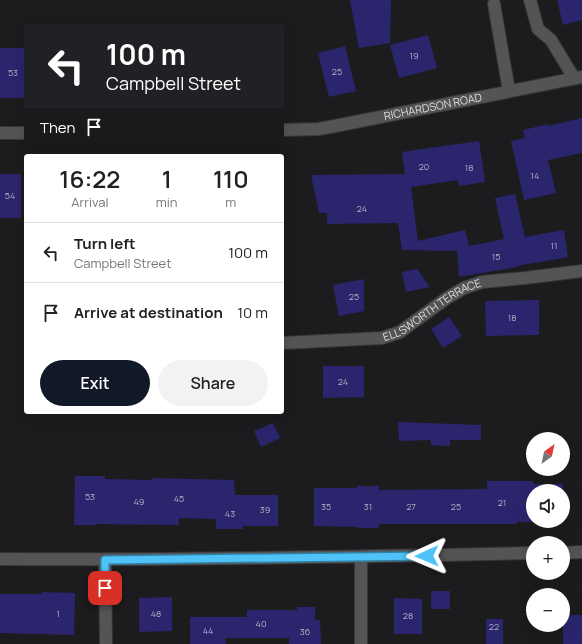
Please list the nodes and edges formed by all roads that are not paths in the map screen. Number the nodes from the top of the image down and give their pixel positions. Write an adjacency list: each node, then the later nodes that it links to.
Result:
1 (530, 0): 3 (street)
2 (494, 4): 4 (street)
3 (578, 77): 4 (street, RICHARDSON ROAD)
4 (509, 91): 5 (street, RICHARDSON ROAD)
5 (284, 130)
6 (24, 132): 7 (street)
7 (0, 133)
8 (582, 271): 9 (street, ELLSWORTH TERRACE)
9 (284, 343)
10 (582, 552): 12 (street)
11 (526, 553): 13 (street)
12 (570, 553)
13 (361, 557): 15 (street); 17 (street)
14 (0, 559): 15 (street)
15 (105, 560): 16 (street)
16 (106, 644)
17 (361, 644)

